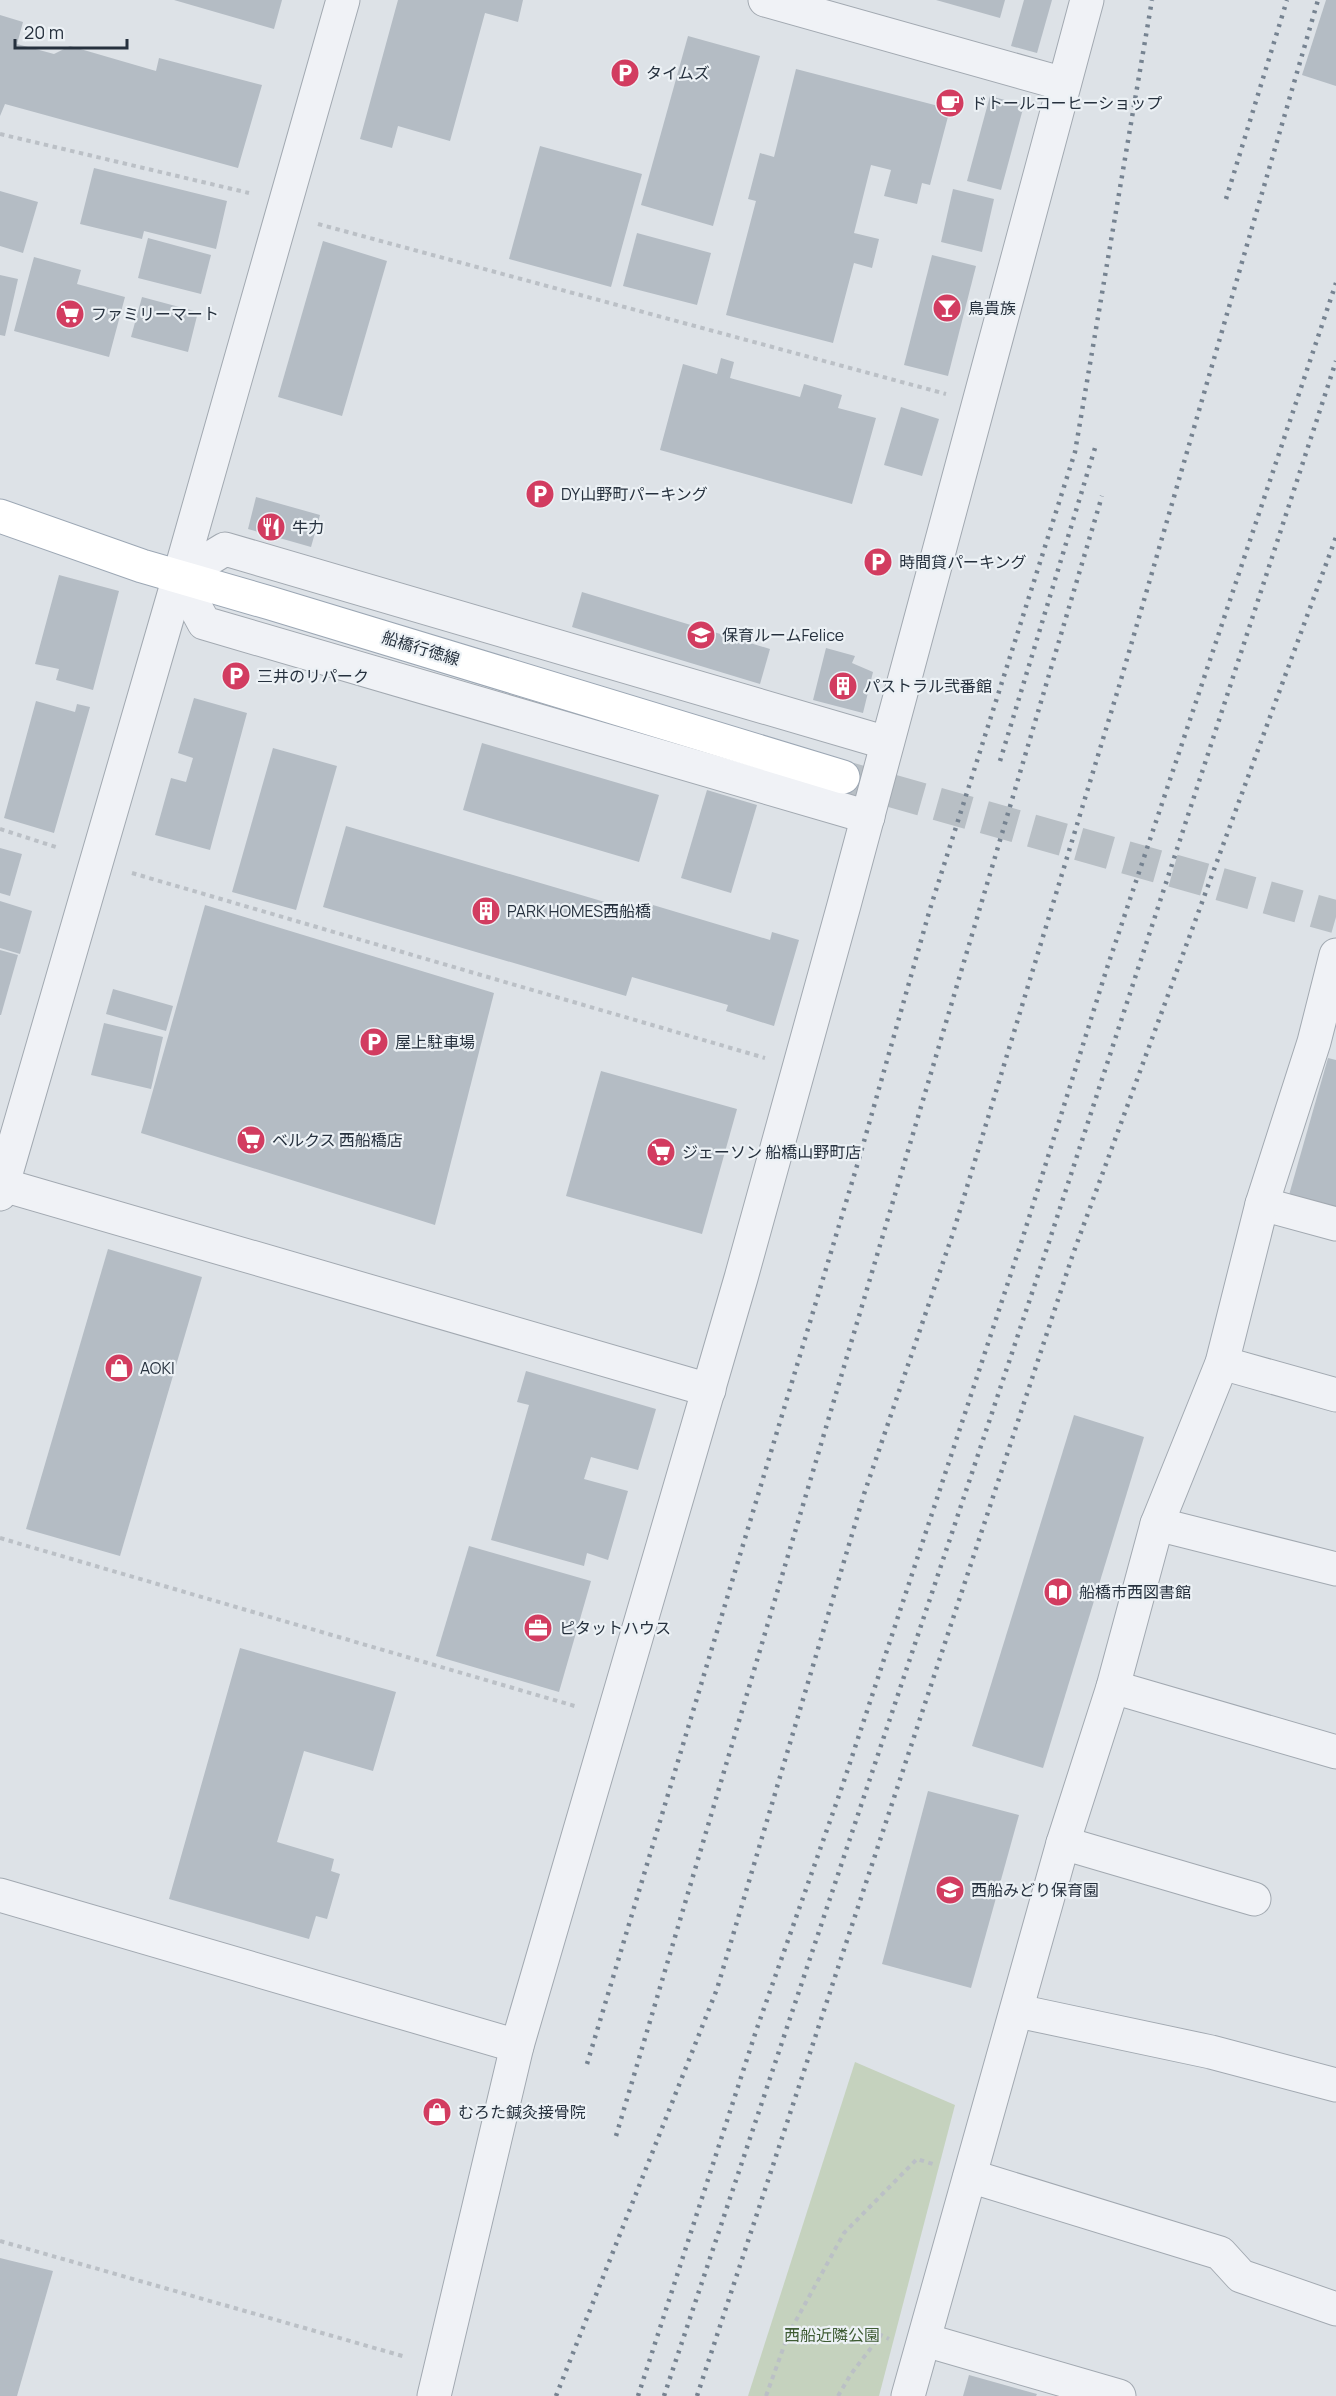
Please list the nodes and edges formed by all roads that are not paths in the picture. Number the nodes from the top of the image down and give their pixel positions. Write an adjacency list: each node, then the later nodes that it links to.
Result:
1 (343, 0): 6 (street)
2 (765, 0): 4 (street)
3 (1087, 0): 4 (street)
4 (1064, 84): 7 (street)
5 (0, 516): 6 (main road, 船橋行徳線)
6 (179, 577): 7 (street); 8 (main road, 船橋行徳線); 9 (street); 12 (street)
7 (888, 743): 9 (street)
8 (843, 777)
9 (868, 817): 16 (street)
10 (1336, 956): 11 (street)
11 (1325, 1045): 13 (street)
12 (1, 1188): 16 (street)
13 (1262, 1204): 14 (street); 15 (street)
14 (1336, 1224)
15 (1222, 1362): 17 (street); 18 (street)
16 (709, 1390): 26 (street)
17 (1336, 1395)
18 (1157, 1524): 19 (street); 20 (street)
19 (1336, 1569)
20 (1113, 1687): 21 (street); 22 (street)
21 (1336, 1752)
22 (1063, 1843): 24 (street); 25 (street)
23 (0, 1895): 26 (street)
24 (1254, 1899)
25 (1018, 2011): 27 (street); 28 (street)
26 (518, 2046): 31 (street)
27 (1336, 2085)
28 (958, 2172): 29 (street); 30 (street)
29 (1336, 2309)
30 (910, 2341): 32 (street); 33 (street)
31 (437, 2381)
32 (908, 2396)
33 (1119, 2396)

